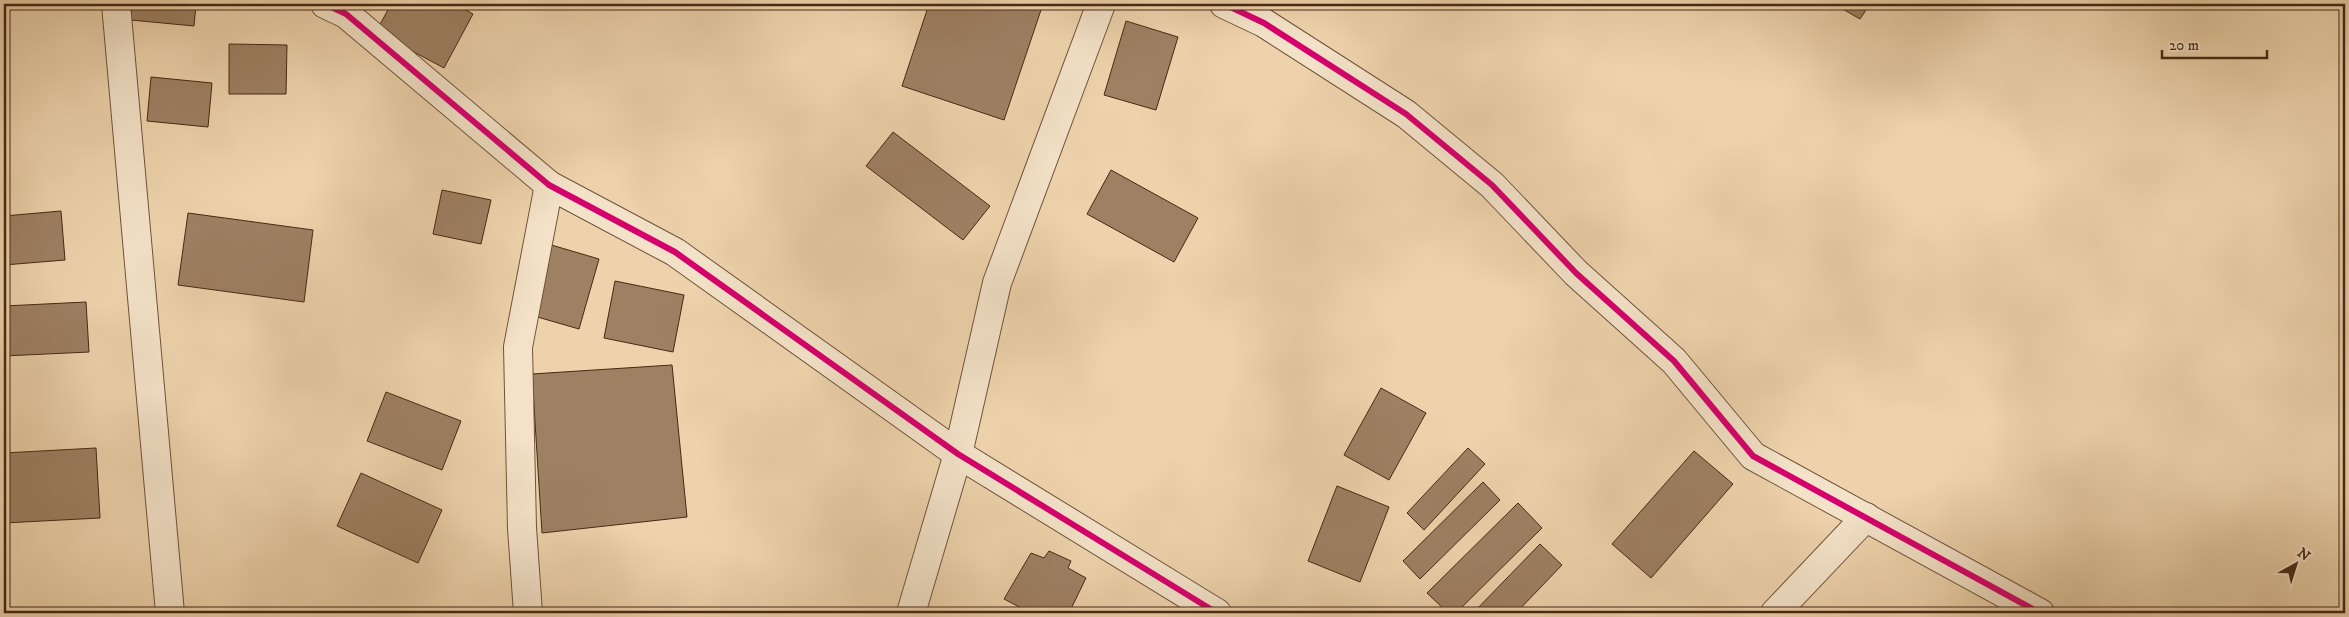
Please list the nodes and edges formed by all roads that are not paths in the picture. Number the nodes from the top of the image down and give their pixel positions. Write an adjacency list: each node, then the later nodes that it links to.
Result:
1 (116, 4): 8 (street)
2 (1101, 4): 6 (street)
3 (1224, 4): 7 (street)
4 (340, 7): 5 (street)
5 (549, 185): 6 (street); 9 (street)
6 (958, 454): 10 (street); 11 (street)
7 (1866, 517): 12 (street); 13 (street)
8 (170, 613)
9 (528, 613)
10 (911, 613)
11 (1217, 613)
12 (1775, 613)
13 (2040, 613)

